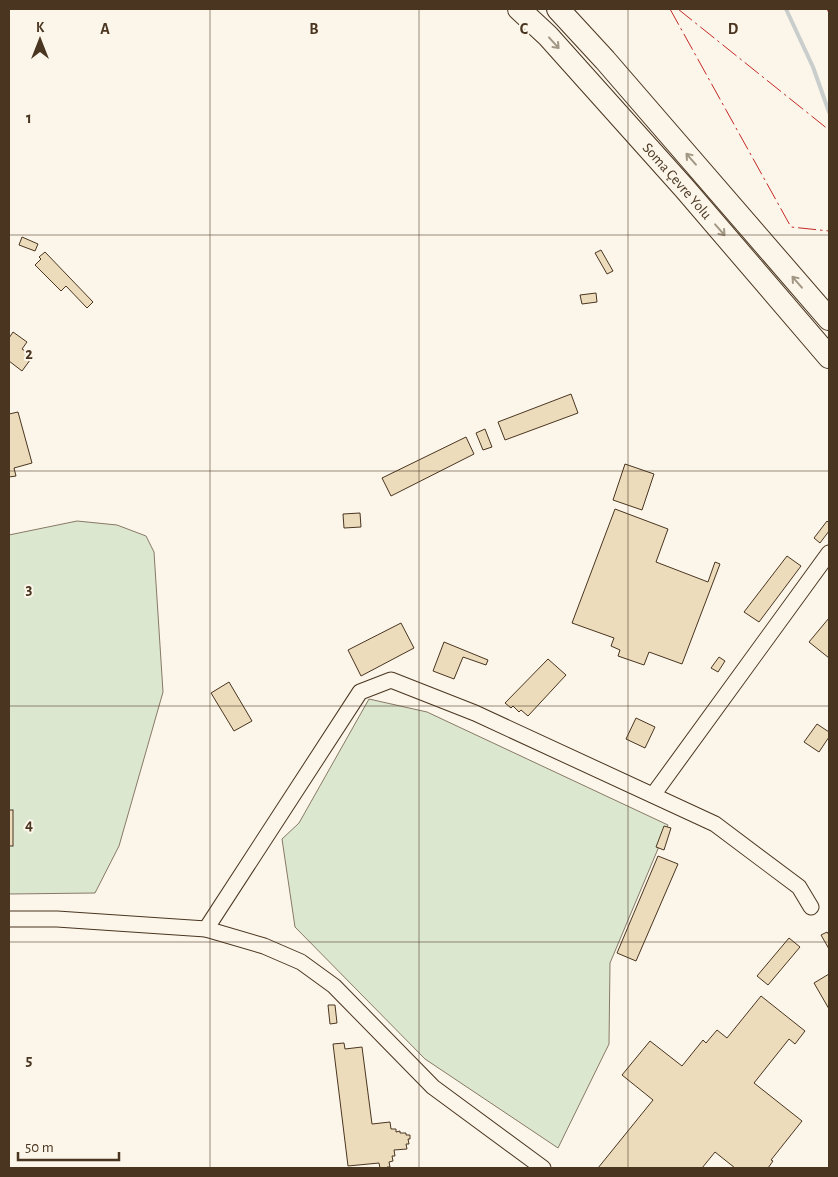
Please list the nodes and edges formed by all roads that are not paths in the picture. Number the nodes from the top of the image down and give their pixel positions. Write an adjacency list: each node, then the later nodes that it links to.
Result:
1 (519, 9): 4 (highway, Soma Çevre Yolu, one-way to 4)
2 (558, 9): 3 (highway, Soma Çevre Yolu, one-way to 2)
3 (829, 319)
4 (829, 357)
5 (829, 553): 6 (street)
6 (653, 795): 7 (street); 9 (street)
7 (811, 907)
8 (9, 919): 9 (street)
9 (206, 929): 10 (street)
10 (543, 1168)

